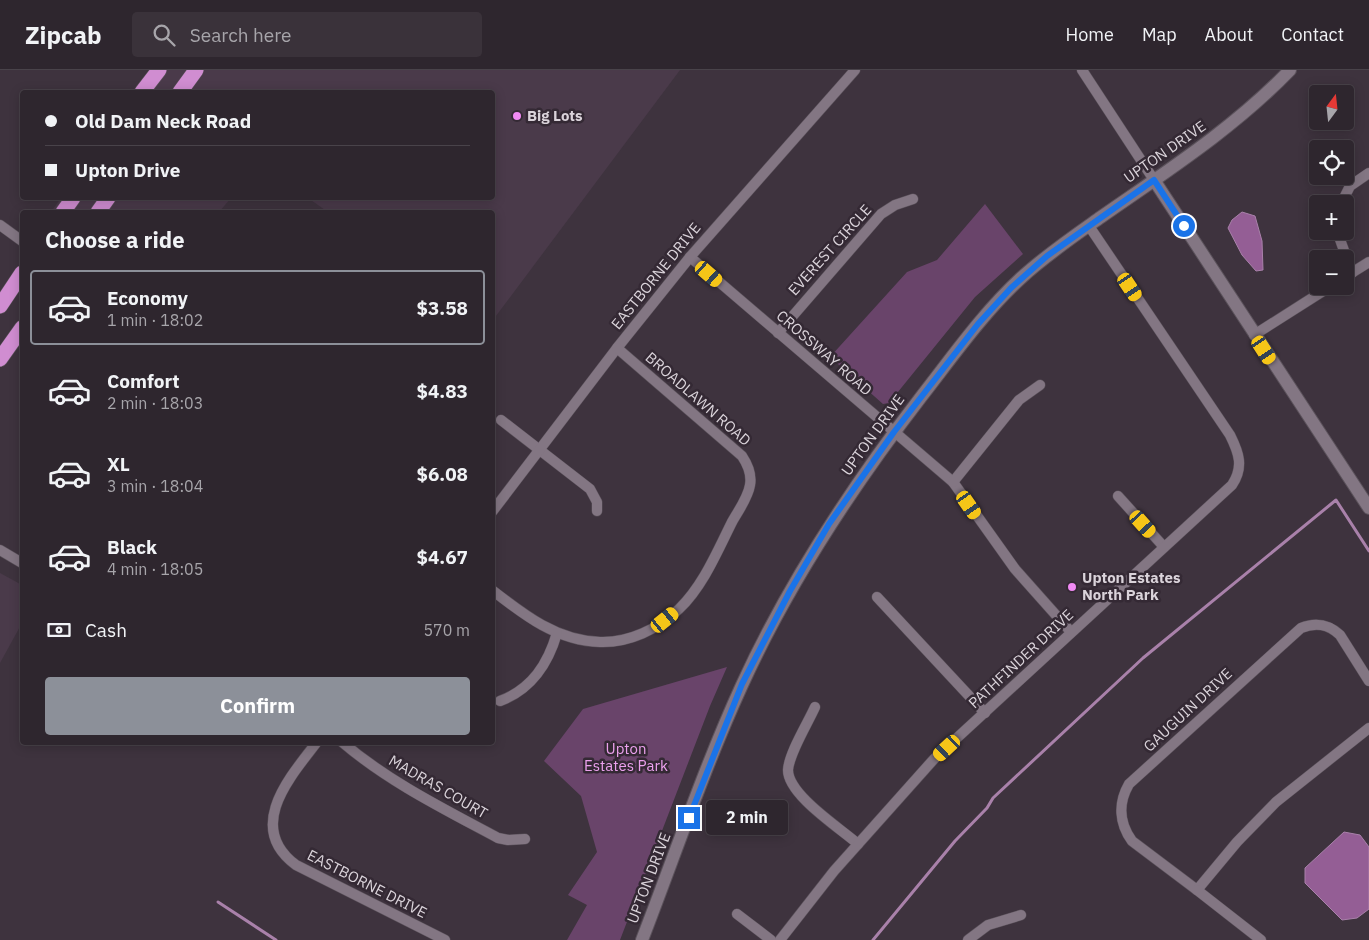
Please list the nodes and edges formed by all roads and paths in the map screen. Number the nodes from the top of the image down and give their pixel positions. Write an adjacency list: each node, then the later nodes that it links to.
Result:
1 (159, 70): 6 (highway)
2 (196, 70): 7 (highway)
3 (855, 70): 15 (street, EASTBORNE DRIVE)
4 (1082, 70): 9 (street)
5 (1290, 70): 9 (main road, UPTON DRIVE)
6 (144, 90)
7 (181, 90)
8 (1369, 173): 10 (street)
9 (1154, 180): 13 (main road, UPTON DRIVE); 23 (main road)
10 (1346, 195)
11 (913, 198): 22 (street, EVEREST CIRCLE)
12 (0, 225): 14 (street)
13 (1089, 226): 28 (main road, UPTON DRIVE); 35 (street, PATHFINDER DRIVE)
14 (20, 240)
15 (690, 257): 22 (street, CROSSWAY ROAD); 24 (street, EASTBORNE DRIVE)
16 (1369, 262): 17 (street)
17 (1354, 271)
18 (20, 276): 20 (highway)
19 (1317, 295): 23 (street)
20 (0, 306)
21 (20, 331): 25 (highway)
22 (778, 333): 28 (street, CROSSWAY ROAD)
23 (1254, 335): 33 (main road)
24 (617, 348): 29 (street, EASTBORNE DRIVE); 40 (street, BROADLAWN ROAD)
25 (0, 359)
26 (1040, 385): 30 (street)
27 (500, 420): 29 (street)
28 (894, 432): 30 (street, CROSSWAY ROAD); 55 (main road, UPTON DRIVE)
29 (540, 450): 32 (street, EASTBORNE DRIVE); 34 (street)
30 (953, 482): 41 (street, CROSSWAY ROAD)
31 (1118, 496): 35 (street)
32 (495, 508)
33 (1369, 508)
34 (597, 511)
35 (1164, 547): 41 (street, PATHFINDER DRIVE)
36 (0, 550): 37 (street)
37 (20, 562)
38 (495, 592): 40 (street, BROADLAWN ROAD)
39 (877, 597): 45 (street)
40 (557, 632): 43 (street)
41 (1071, 632): 45 (street, PATHFINDER DRIVE)
42 (1369, 682): 51 (street, GAUGUIN DRIVE)
43 (500, 701)
44 (815, 707): 50 (street)
45 (985, 713): 50 (street, PATHFINDER DRIVE)
46 (1369, 728): 51 (street)
47 (315, 745): 54 (street, EASTBORNE DRIVE)
48 (346, 745): 49 (street, MADRAS COURT)
49 (525, 839)
50 (858, 844): 57 (street, PATHFINDER DRIVE)
51 (1197, 890): 59 (street, GAUGUIN DRIVE)
52 (737, 914): 56 (street)
53 (1021, 915): 58 (street)
54 (445, 940)
55 (642, 940)
56 (771, 940)
57 (780, 940)
58 (968, 940)
59 (1261, 940)

